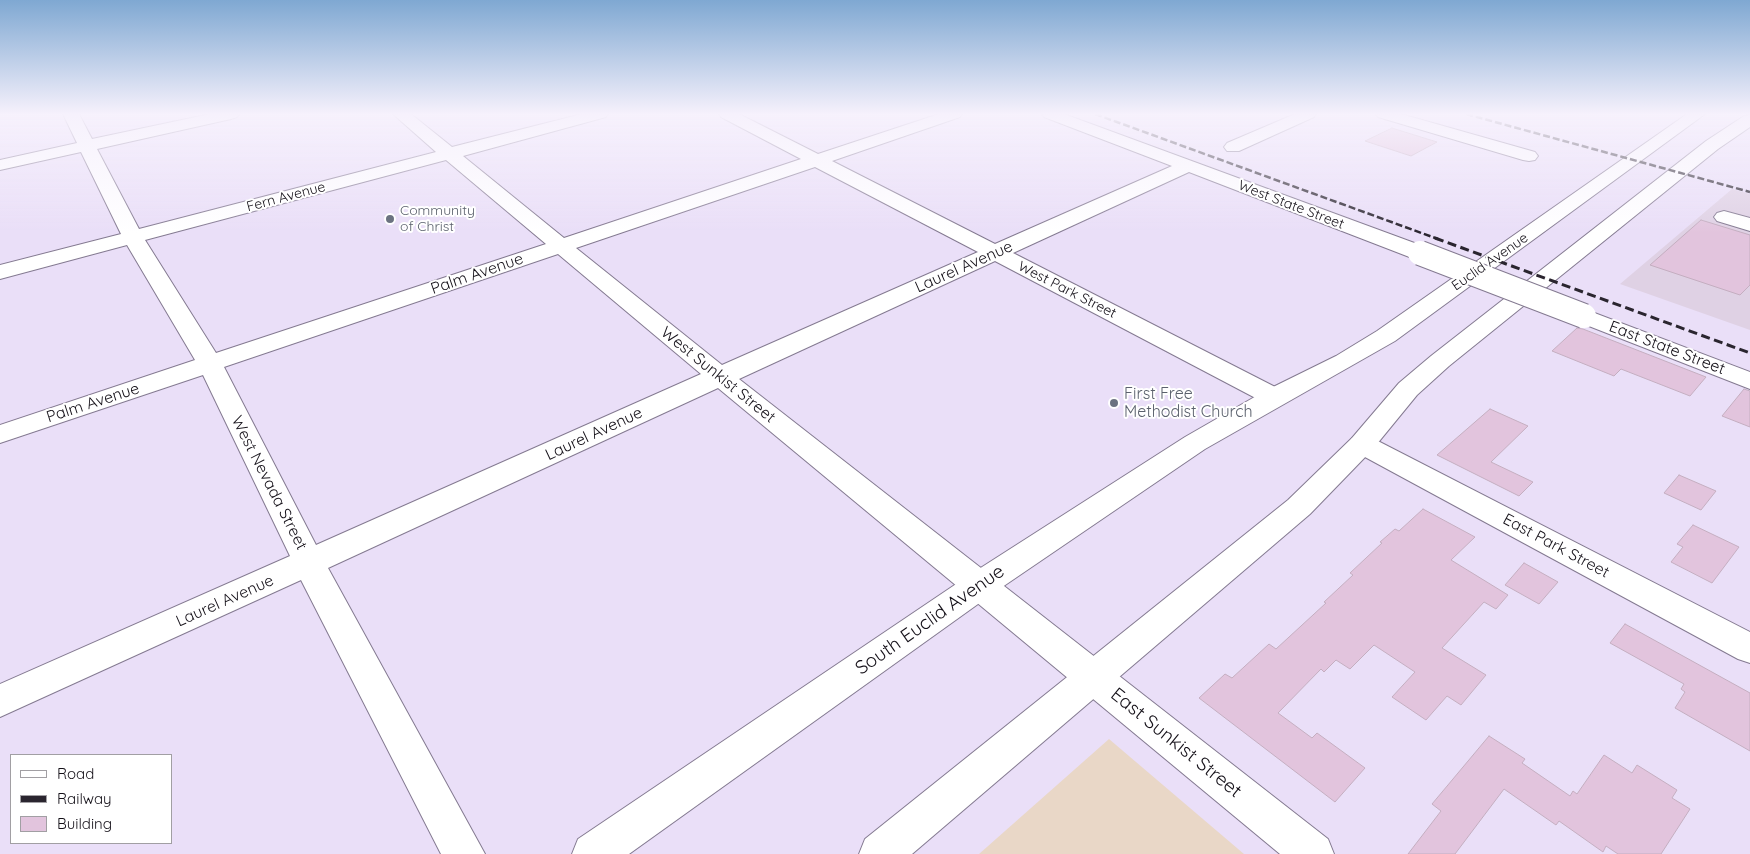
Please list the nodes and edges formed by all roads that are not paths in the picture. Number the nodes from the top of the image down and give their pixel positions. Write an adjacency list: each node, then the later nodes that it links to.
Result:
1 (51, 154): 12 (street)
2 (91, 154): 16 (street, West Nevada Street)
3 (452, 154): 16 (street, Fern Avenue); 17 (street, West Sunkist Street)
4 (805, 154): 11 (street, West Park Street)
5 (835, 154): 11 (street, Palm Avenue)
6 (1156, 154): 13 (street, West State Street)
7 (1521, 154): 10 (street)
8 (1640, 154): 24 (street, Euclid Avenue)
9 (1701, 154): 26 (street)
10 (1528, 156)
11 (817, 160): 17 (street, Palm Avenue); 18 (street, West Park Street)
12 (0, 165)
13 (1188, 166): 18 (street, Laurel Avenue); 20 (street, West State Street, bridge)
14 (1724, 217): 15 (street)
15 (1750, 225)
16 (133, 237): 19 (street, Fern Avenue); 21 (street, West Nevada Street)
17 (560, 246): 21 (street, Palm Avenue); 22 (street, West Sunkist Street)
18 (994, 254): 22 (street, Laurel Avenue); 24 (street, West Park Street)
19 (0, 272)
20 (1584, 316): 23 (street, East State Street)
21 (210, 364): 25 (street, Palm Avenue); 27 (street, West Nevada Street)
22 (719, 376): 27 (street, Laurel Avenue); 28 (street, West Sunkist Street)
23 (1750, 381)
24 (1274, 396): 28 (street, South Euclid Avenue)
25 (0, 434)
26 (1362, 444): 30 (street, East Park Street); 31 (street)
27 (309, 563): 32 (street, Laurel Avenue); 33 (street, West Nevada Street)
28 (980, 585): 29 (street, West Sunkist Street); 34 (street, South Euclid Avenue)
29 (1039, 632): 31 (street, East Sunkist Street)
30 (1750, 649)
31 (1095, 677): 35 (street); 36 (street, East Sunkist Street)
32 (0, 701)
33 (464, 854)
34 (593, 854)
35 (880, 854)
36 (1313, 854)

